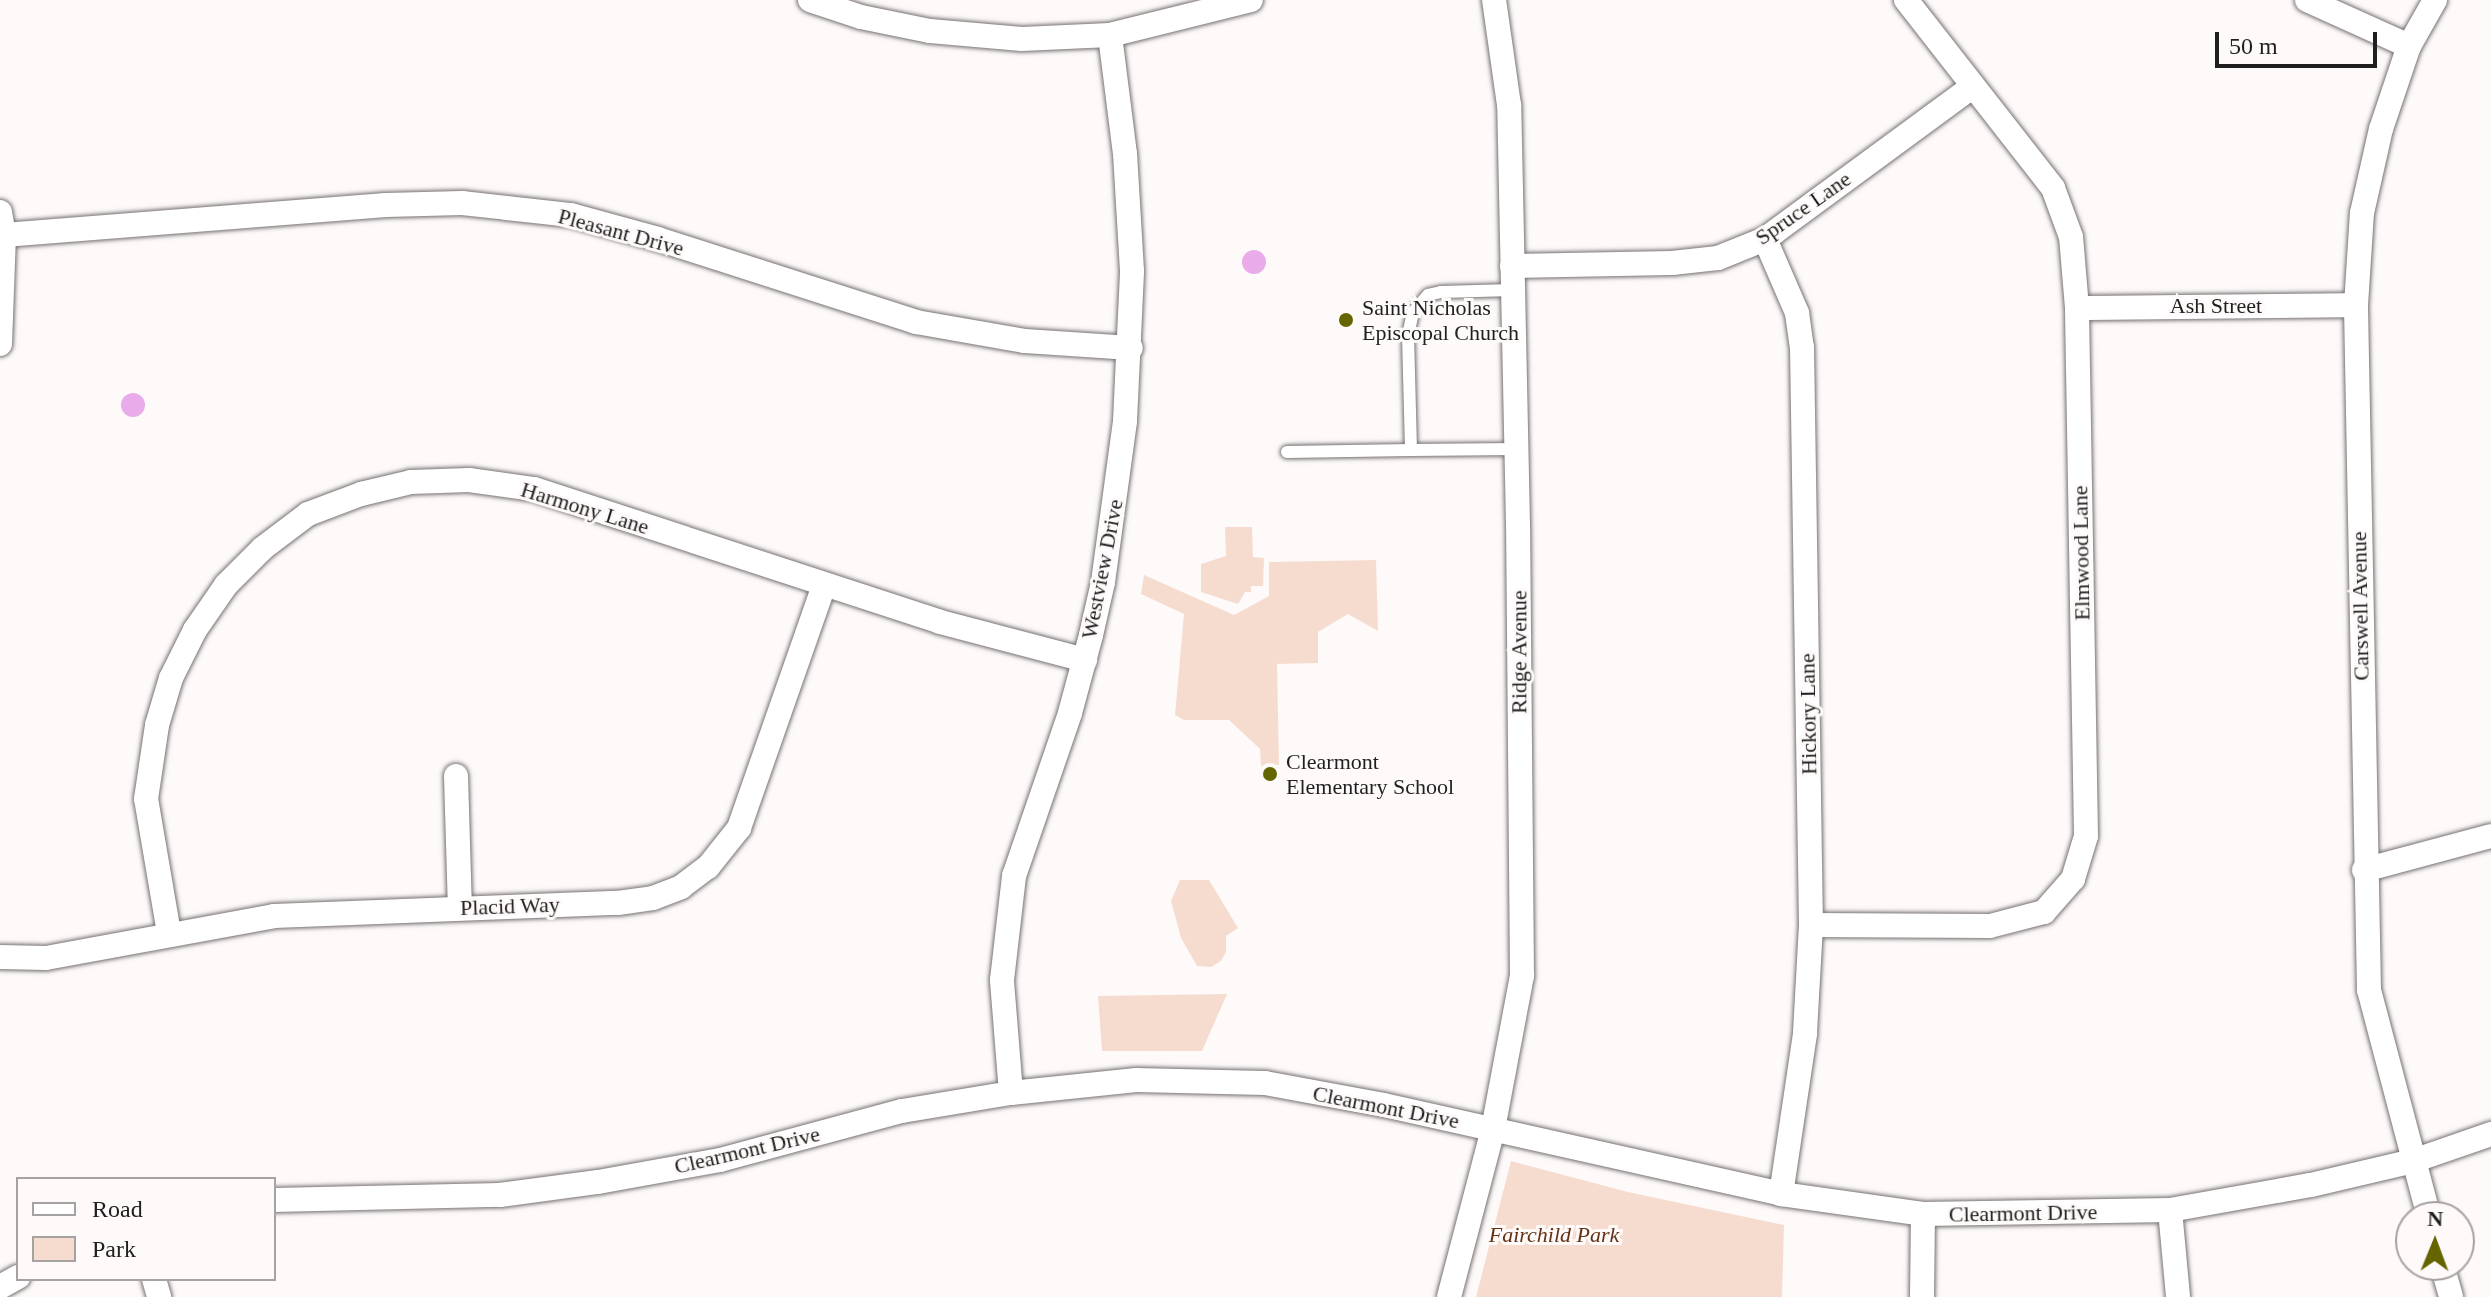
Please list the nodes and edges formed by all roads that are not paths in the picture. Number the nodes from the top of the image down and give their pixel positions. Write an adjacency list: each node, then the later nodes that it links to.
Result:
1 (810, 0): 7 (street)
2 (1251, 0): 7 (street)
3 (1494, 0): 12 (street, Ridge Avenue)
4 (1906, 0): 9 (street, Elmwood Lane)
5 (2307, 0): 8 (street)
6 (2435, 0): 8 (street, Carswell Avenue)
7 (1110, 35): 16 (street, Westview Drive)
8 (2409, 46): 13 (street, Carswell Avenue)
9 (1973, 86): 11 (street, Spruce Lane); 14 (street, Elmwood Lane)
10 (2, 224): 15 (street); 16 (street, Pleasant Drive)
11 (1765, 239): 12 (street, Spruce Lane); 26 (street, Hickory Lane)
12 (1512, 278): 17 (street, Ridge Avenue); 18 (lane)
13 (2356, 305): 14 (street, Ash Street); 24 (street, Carswell Avenue)
14 (2077, 308): 26 (street, Elmwood Lane)
15 (0, 344)
16 (1131, 348): 21 (street, Westview Drive)
17 (1516, 449): 18 (lane); 30 (street, Ridge Avenue)
18 (1411, 450): 19 (lane)
19 (1287, 452)
20 (824, 585): 21 (street, Harmony Lane); 25 (street, Placid Way); 27 (street, Harmony Lane)
21 (1085, 660): 29 (street, Westview Drive)
22 (456, 776): 25 (street)
23 (2491, 836): 24 (street)
24 (2364, 870): 32 (street, Carswell Avenue)
25 (460, 908): 27 (street, Placid Way)
26 (1811, 925): 33 (street, Hickory Lane)
27 (169, 933): 28 (street, Placid Way)
28 (0, 957)
29 (1011, 1093): 30 (street, Clearmont Drive); 34 (street, Clearmont Drive)
30 (1493, 1129): 33 (street, Clearmont Drive); 38 (street, Ridge Avenue)
31 (2491, 1134): 32 (street, Clearmont Drive)
32 (2413, 1161): 35 (street, Carswell Avenue); 36 (street, Clearmont Drive)
33 (1781, 1194): 37 (street, Clearmont Drive)
34 (276, 1200)
35 (2424, 1201)
36 (2170, 1210): 37 (street, Clearmont Drive); 40 (street)
37 (1923, 1214): 39 (street)
38 (1449, 1297)
39 (1922, 1297)
40 (2178, 1297)

